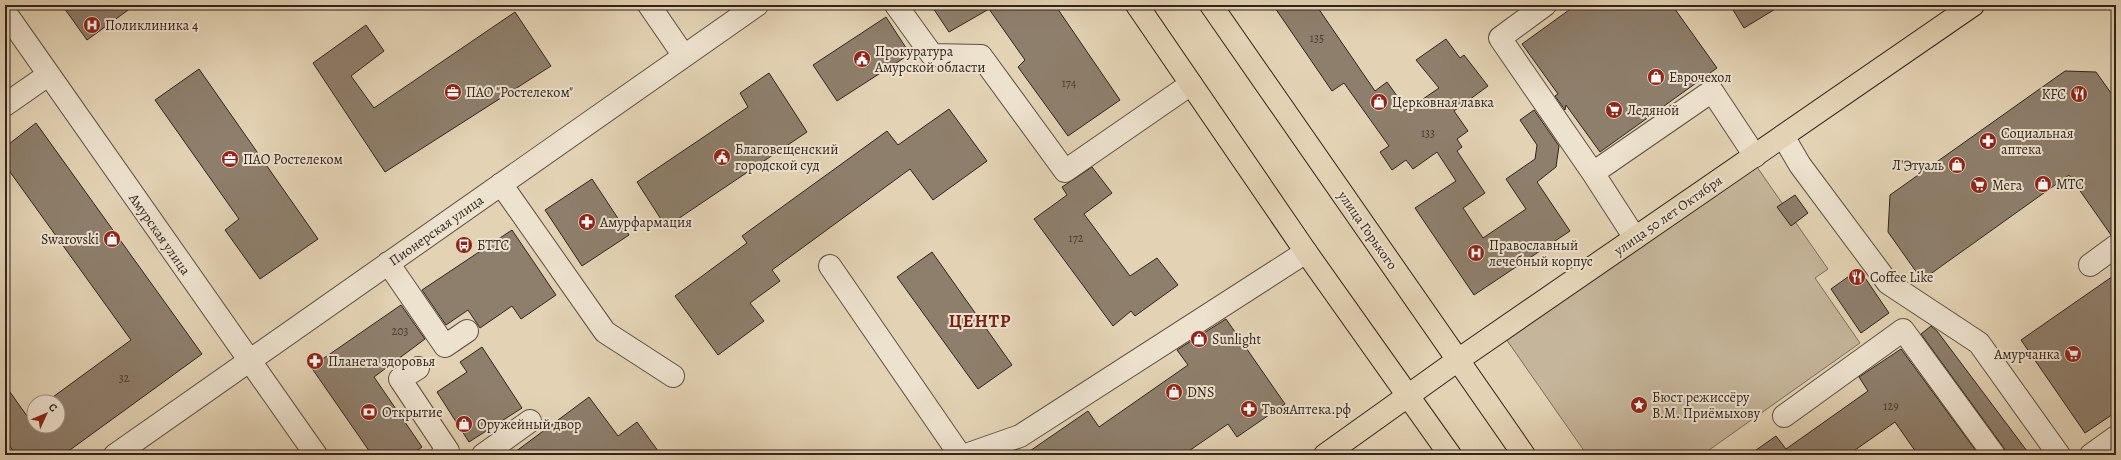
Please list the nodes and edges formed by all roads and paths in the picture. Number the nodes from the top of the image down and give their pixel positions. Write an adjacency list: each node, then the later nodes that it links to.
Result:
1 (649, 5): 9 (street)
2 (757, 5): 9 (street, Пионерская улица)
3 (896, 5): 11 (street)
4 (1137, 5): 11 (main road)
5 (1211, 5): 24 (main road, улица Горького)
6 (1545, 5): 15 (street)
7 (1973, 5): 13 (main road, улица 50 лет Октября)
8 (5, 12): 10 (street, Амурская улица)
9 (684, 56): 16 (street, Пионерская улица)
10 (48, 75): 12 (street); 25 (street, Амурская улица)
11 (1192, 84): 19 (main road)
12 (5, 105)
13 (1783, 136): 14 (main road, улица 50 лет Октября); 42 (street)
14 (1755, 156): 15 (street); 17 (main road, улица 50 лет Октября)
15 (1592, 173): 17 (street)
16 (501, 184): 20 (street, Пионерская улица); 27 (street)
17 (1636, 238): 24 (main road, улица 50 лет Октября)
18 (2116, 246): 21 (street)
19 (1306, 252): 28 (main road); 37 (street)
20 (388, 264): 23 (street); 25 (street, Пионерская улица)
21 (2090, 265)
22 (830, 266): 36 (street)
23 (468, 331)
24 (1458, 360): 28 (main road, улица 50 лет Октября); 40 (main road, улица Горького)
25 (249, 361): 32 (street, Пионерская улица); 33 (street, Амурская улица)
26 (418, 368): 34 (street)
27 (674, 376)
28 (1409, 396): 38 (main road, улица 50 лет Октября); 39 (main road)
29 (1784, 416): 41 (street)
30 (530, 421): 35 (street)
31 (2116, 437): 43 (street)
32 (115, 455)
33 (316, 455)
34 (442, 455)
35 (483, 455)
36 (960, 455)
37 (966, 455)
38 (1325, 455)
39 (1450, 455)
40 (1524, 455)
41 (1994, 455)
42 (2059, 455)
43 (2091, 455)

